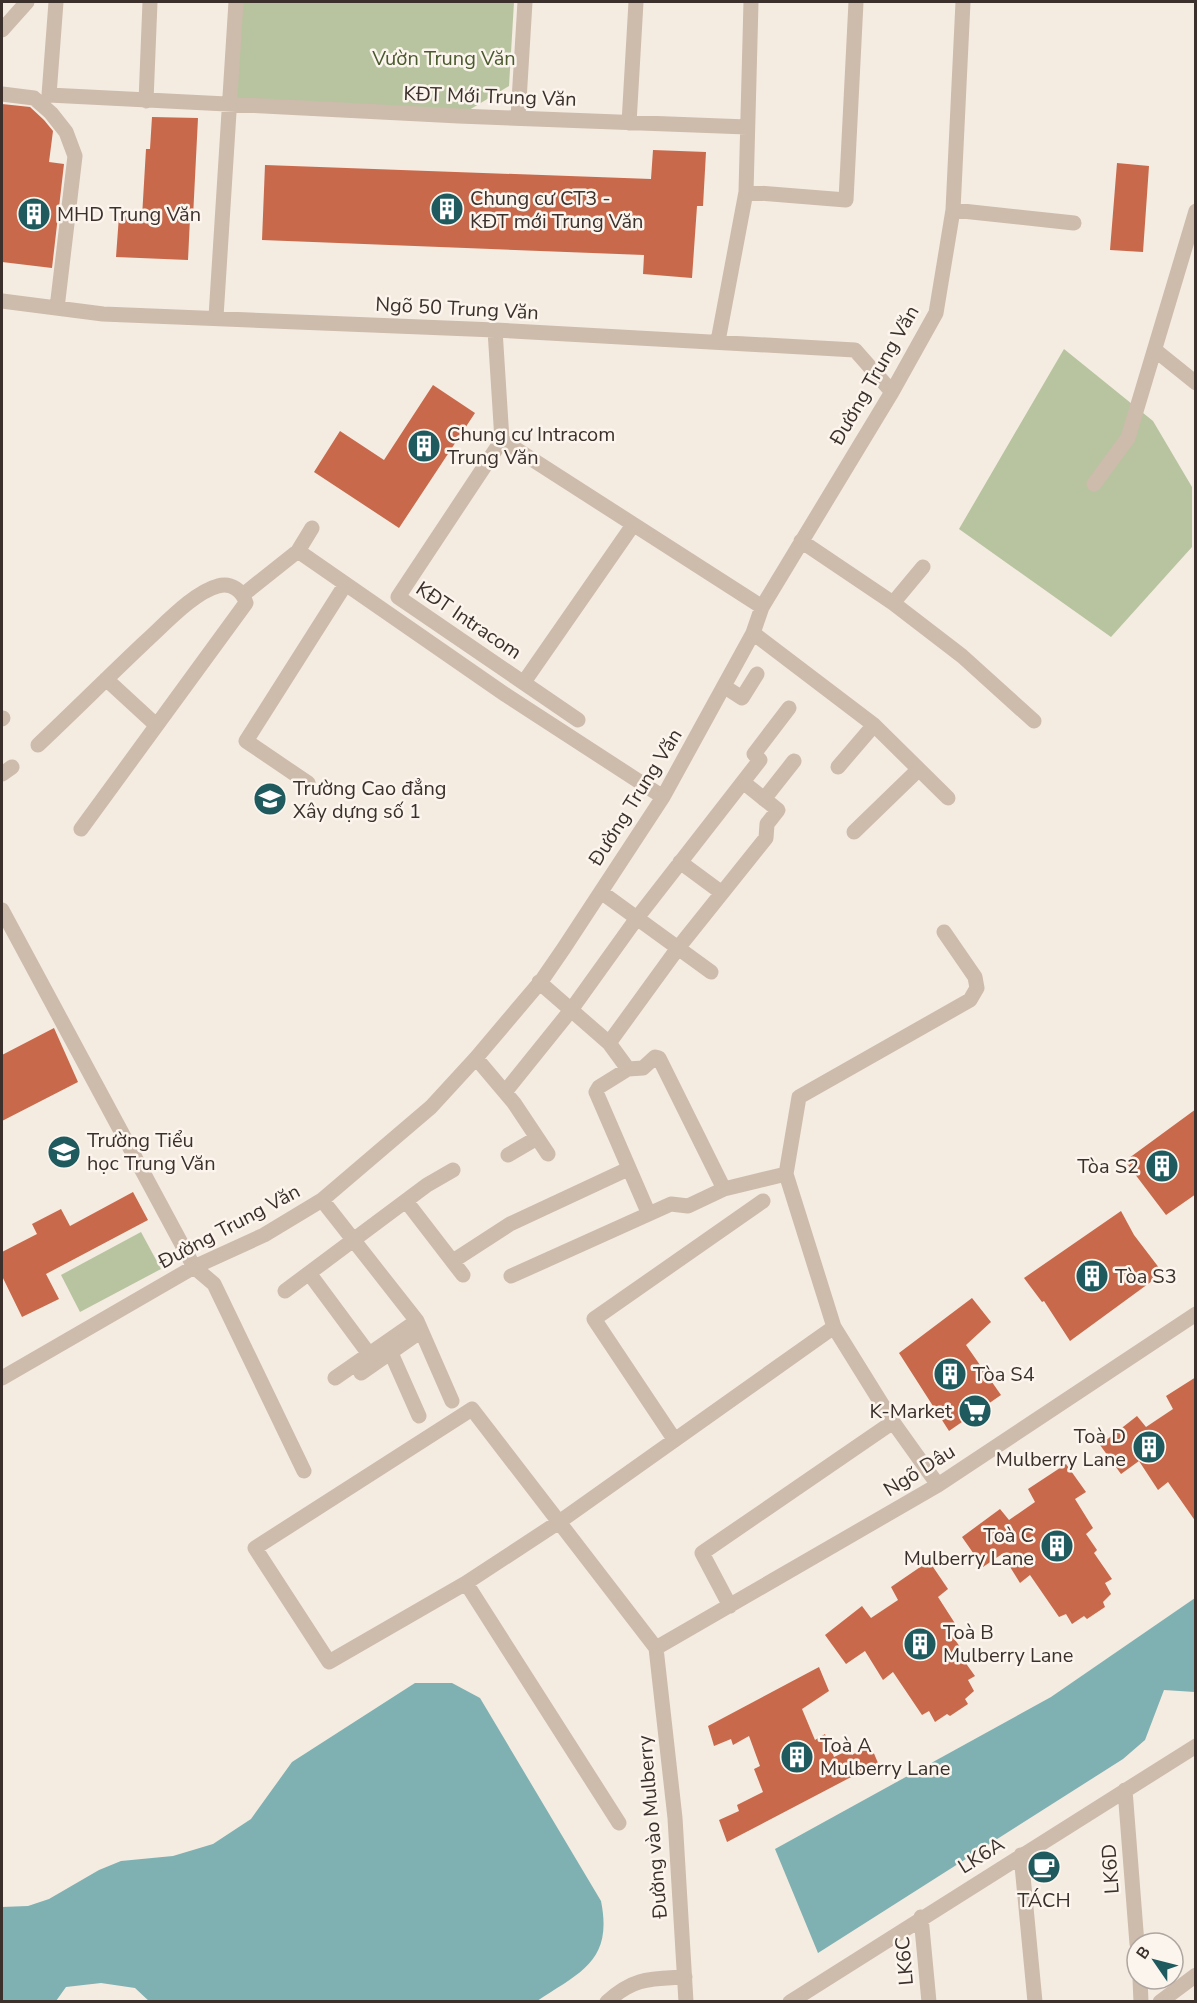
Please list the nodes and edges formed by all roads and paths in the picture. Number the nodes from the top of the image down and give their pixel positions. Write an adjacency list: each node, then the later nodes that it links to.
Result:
1 (27, 2): 10 (street)
2 (56, 2): 12 (street, KĐT Mới Trung Văn)
3 (150, 2): 12 (street)
4 (236, 2): 13 (street)
5 (525, 2): 14 (street)
6 (636, 2): 15 (street)
7 (751, 2): 16 (street)
8 (856, 2): 17 (street)
9 (963, 2): 18 (street, Đường Trung Văn)
10 (2, 30)
11 (2, 94): 23 (street)
12 (146, 101): 13 (street, KĐT Mới Trung Văn)
13 (230, 104): 14 (street, KĐT Mới Trung Văn); 24 (street)
14 (518, 117): 15 (street, KĐT Mới Trung Văn)
15 (629, 123): 16 (street, KĐT Mới Trung Văn)
16 (747, 127): 17 (street)
17 (746, 192): 26 (street)
18 (953, 210): 20 (street); 29 (street, Đường Trung Văn)
19 (1196, 211): 21 (street)
20 (1074, 223)
21 (1190, 254): 27 (street)
22 (2, 301): 23 (street, Ngõ 50 Trung Văn)
23 (57, 308): 24 (street, Ngõ 50 Trung Văn)
24 (216, 317): 25 (street, Ngõ 50 Trung Văn)
25 (495, 330): 26 (street, Ngõ 50 Trung Văn); 30 (street)
26 (718, 341): 29 (street, Ngõ 50 Trung Văn)
27 (1155, 350): 28 (street); 31 (street)
28 (1196, 383)
29 (891, 392): 34 (street, Đường Trung Văn)
30 (502, 440): 32 (street); 44 (street, KĐT Intracom)
31 (1094, 484)
32 (633, 525): 40 (street); 44 (street, KĐT Intracom)
33 (312, 528): 35 (street)
34 (801, 541): 39 (street); 40 (street, Đường Trung Văn)
35 (298, 551): 37 (street); 38 (street)
36 (923, 567): 39 (street)
37 (345, 585): 56 (street); 57 (street)
38 (244, 594): 43 (street); 49 (street)
39 (893, 603): 48 (street)
40 (762, 607): 41 (street, Đường Trung Văn)
41 (753, 633): 45 (street, Đường Trung Văn); 50 (street)
42 (757, 674): 45 (street)
43 (106, 679): 49 (street); 51 (street)
44 (524, 682): 47 (street, KĐT Intracom)
45 (725, 687): 57 (street, Đường Trung Văn)
46 (789, 708): 55 (street)
47 (578, 720)
48 (1034, 721)
49 (156, 725): 60 (street)
50 (874, 725): 53 (street); 54 (street)
51 (38, 745)
52 (794, 761): 59 (street)
53 (838, 767)
54 (918, 770): 58 (street); 61 (street)
55 (743, 782): 59 (street); 62 (street)
56 (308, 783)
57 (663, 797): 63 (street, Đường Trung Văn)
58 (948, 798)
59 (764, 799): 64 (street)
60 (81, 829)
61 (854, 832)
62 (680, 862): 64 (street); 66 (street)
63 (601, 892): 66 (street); 70 (street, Đường Trung Văn)
64 (722, 893): 68 (street)
65 (2, 910): 89 (street)
66 (637, 918): 68 (street); 71 (street)
67 (944, 932): 81 (street)
68 (678, 948): 69 (street); 72 (street)
69 (711, 972)
70 (538, 982): 71 (street); 73 (street, Đường Trung Văn)
71 (572, 1010): 72 (street); 75 (street)
72 (609, 1043): 74 (street)
73 (476, 1058): 75 (street); 83 (street, Đường Trung Văn)
74 (628, 1069): 79 (street); 82 (street)
75 (505, 1092): 76 (street)
76 (537, 1138): 77 (street); 78 (street)
77 (548, 1154)
78 (508, 1155)
79 (628, 1168): 86 (street); 88 (street)
80 (453, 1170): 84 (street)
81 (786, 1174): 82 (street); 96 (street)
82 (724, 1189): 86 (street)
83 (322, 1200): 87 (street); 89 (street, Đường Trung Văn)
84 (406, 1201): 87 (street); 88 (street)
85 (763, 1201): 105 (street)
86 (648, 1212): 92 (street)
87 (354, 1240): 90 (street); 95 (street)
88 (453, 1261): 91 (street)
89 (194, 1267): 100 (street, Đường Trung Văn); 106 (street)
90 (309, 1273): 93 (street); 98 (street)
91 (463, 1275)
92 (511, 1276)
93 (285, 1291)
94 (1196, 1314): 107 (street, Ngõ Dâu)
95 (419, 1326): 97 (street); 98 (street); 102 (street)
96 (834, 1327): 104 (street); 105 (street)
97 (391, 1353): 99 (street); 103 (street)
98 (369, 1354): 101 (street)
99 (362, 1373)
100 (2, 1378)
101 (335, 1378)
102 (452, 1401)
103 (419, 1416)
104 (893, 1422): 107 (street); 110 (street)
105 (674, 1439): 108 (street)
106 (304, 1471)
107 (938, 1485): 110 (street, Ngõ Dâu)
108 (559, 1522): 109 (street); 109 (street); 111 (street)
109 (466, 1583): 114 (street)
110 (730, 1606): 111 (street, Ngõ Dâu)
111 (656, 1648): 119 (street, Đường vào Mulberry)
112 (1196, 1746): 113 (street, LK6A)
113 (1125, 1790): 115 (street, LK6A); 117 (street, LK6D)
114 (619, 1823)
115 (1021, 1855): 116 (street, LK6A); 125 (street)
116 (921, 1917): 120 (street, LK6A); 124 (street, LK6C)
117 (1136, 1931)
118 (1196, 1975): 126 (street)
119 (685, 1977): 121 (street); 122 (street, Đường vào Mulberry)
120 (809, 1995): 123 (street, LK6A)
121 (608, 2001)
122 (686, 2001)
123 (790, 2001)
124 (929, 2001)
125 (1035, 2001)
126 (1160, 2001)

